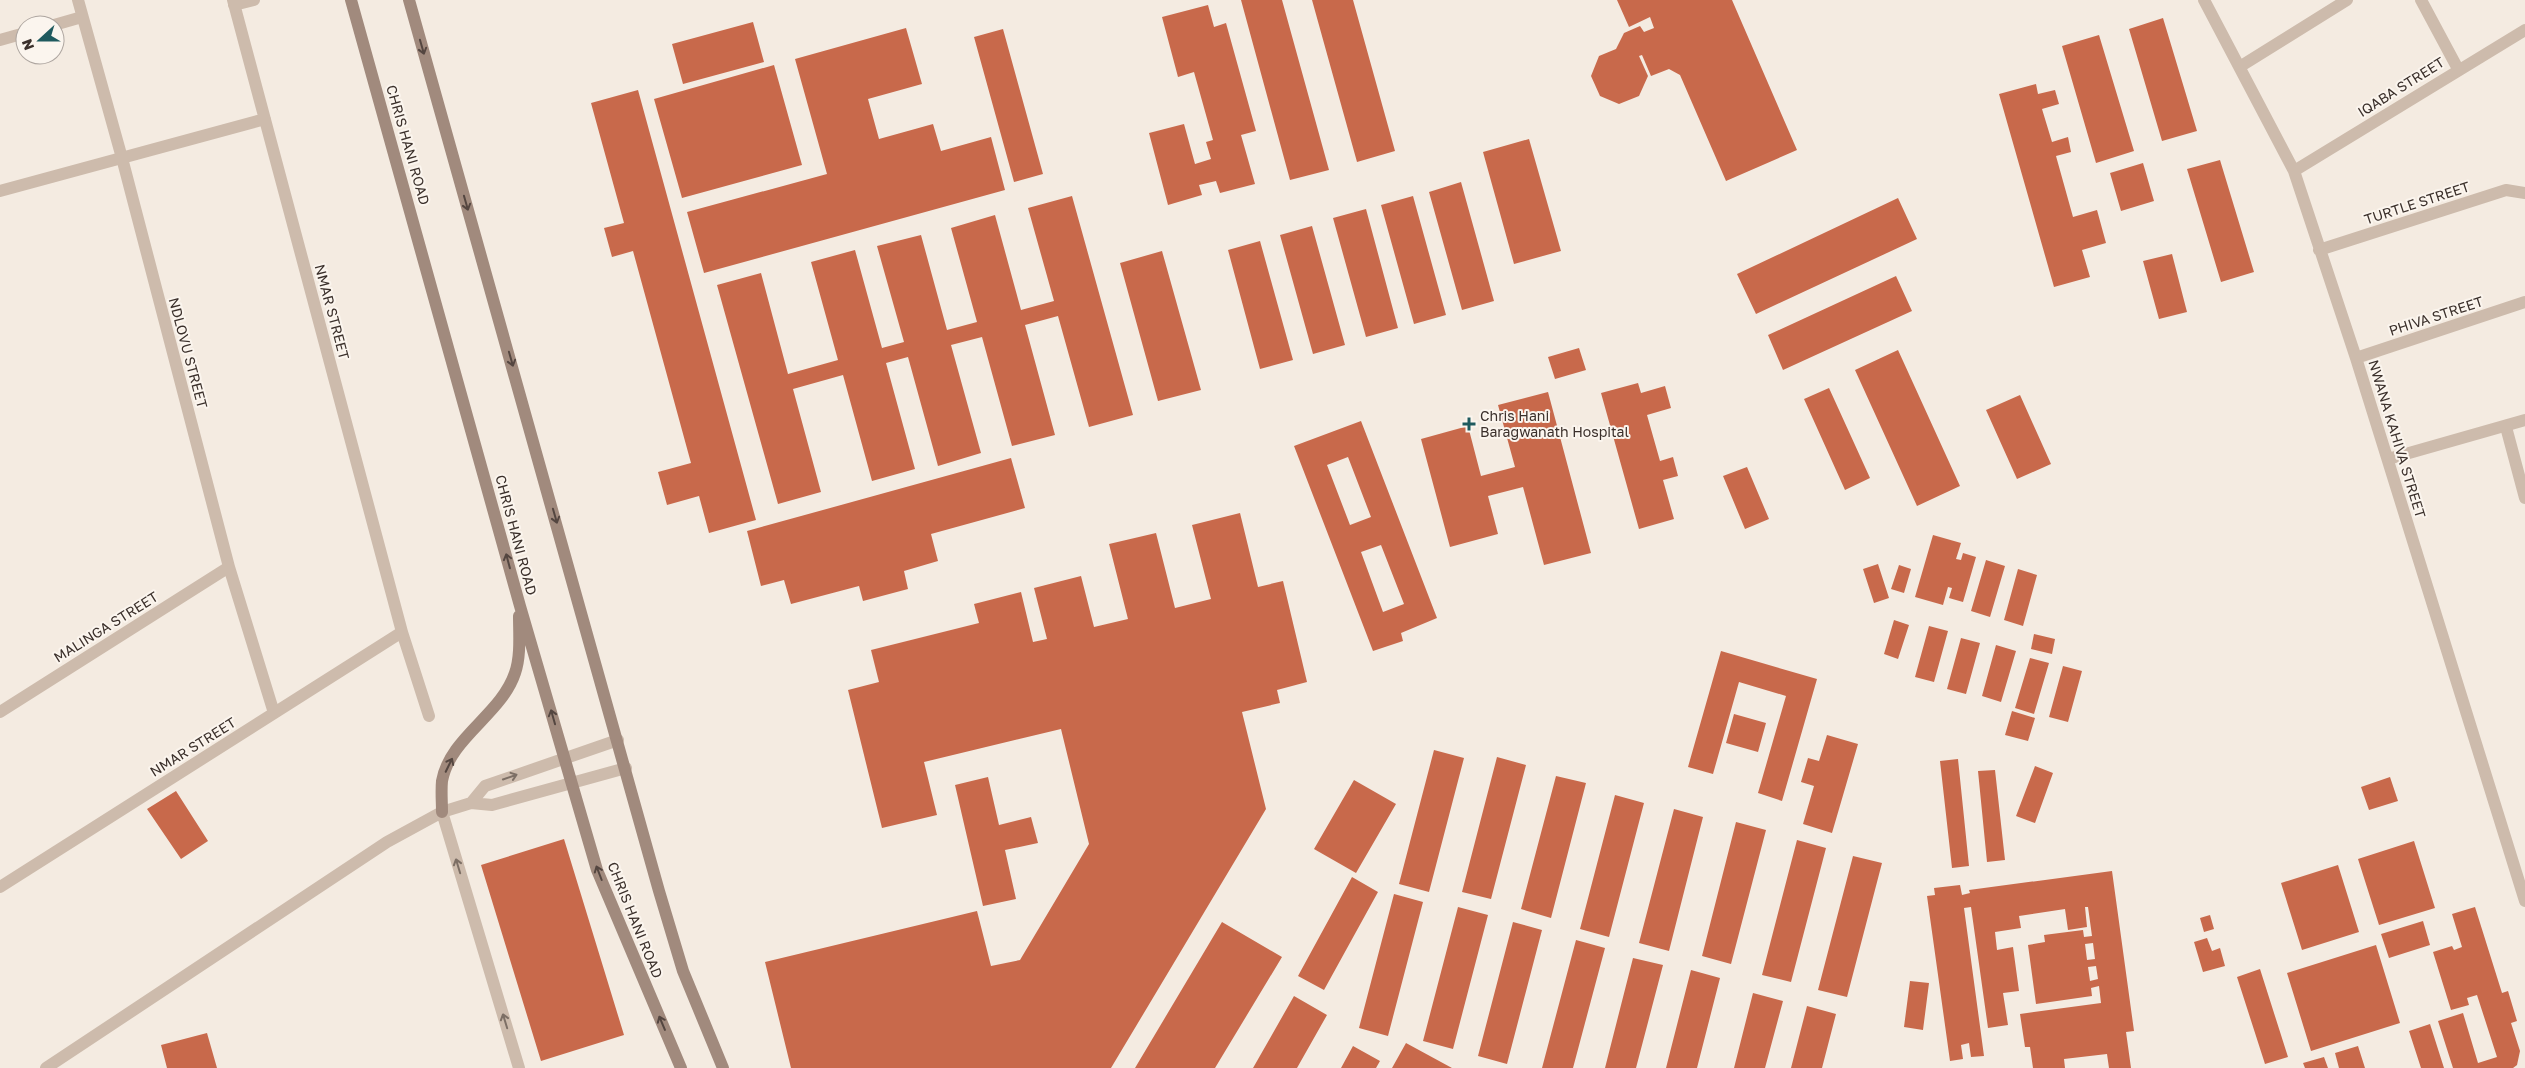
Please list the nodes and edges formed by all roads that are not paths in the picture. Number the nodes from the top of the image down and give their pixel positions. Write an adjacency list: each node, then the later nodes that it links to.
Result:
1 (78, 0): 9 (street, NDLOVU STREET)
2 (254, 0): 8 (street)
3 (352, 0): 29 (main road, CHRIS HANI ROAD, one-way to 3)
4 (408, 0): 34 (main road, CHRIS HANI ROAD, one-way to 34)
5 (2204, 0): 14 (street, NWANA KAHIVA STREET)
6 (2347, 0): 14 (street)
7 (2421, 0): 15 (street)
8 (234, 2): 16 (street, NMAR STREET)
9 (82, 17): 10 (street); 17 (street, NDLOVU STREET)
10 (65, 22)
11 (2525, 30): 15 (street, IQABA STREET)
12 (15, 36): 13 (street)
13 (0, 40)
14 (2241, 66): 18 (street, NWANA KAHIVA STREET)
15 (2458, 69): 18 (street, IQABA STREET)
16 (265, 120): 17 (street); 30 (street, NMAR STREET)
17 (122, 158): 19 (street); 28 (street, NDLOVU STREET)
18 (2294, 170): 21 (street, NWANA KAHIVA STREET)
19 (0, 191)
20 (2525, 193): 21 (street, TURTLE STREET)
21 (2319, 250): 23 (street, NWANA KAHIVA STREET)
22 (2525, 302): 23 (street, PHIVA STREET)
23 (2356, 358): 26 (street, NWANA KAHIVA STREET)
24 (2525, 420): 25 (street)
25 (2506, 426): 26 (street); 27 (street)
26 (2388, 459): 41 (street, NWANA KAHIVA STREET)
27 (2525, 498)
28 (229, 567): 31 (street, MALINGA STREET); 32 (street, NDLOVU STREET)
29 (520, 606): 35 (main road, CHRIS HANI ROAD, one-way to 29); 39 (main road, one-way to 29)
30 (402, 632): 32 (street, NMAR STREET); 33 (street, NMAR STREET)
31 (0, 712)
32 (274, 713): 40 (street, NMAR STREET)
33 (429, 716)
34 (618, 740): 35 (street); 36 (main road, CHRIS HANI ROAD)
35 (565, 758): 37 (main road, CHRIS HANI ROAD); 38 (street, one-way to 35)
36 (626, 768): 37 (street); 45 (main road, CHRIS HANI ROAD)
37 (572, 783): 38 (street); 44 (main road, CHRIS HANI ROAD, one-way to 37)
38 (471, 802): 39 (street)
39 (442, 812): 42 (street); 43 (street, one-way to 39)
40 (0, 887)
41 (2525, 901)
42 (46, 1068)
43 (519, 1068)
44 (681, 1068)
45 (723, 1068)

